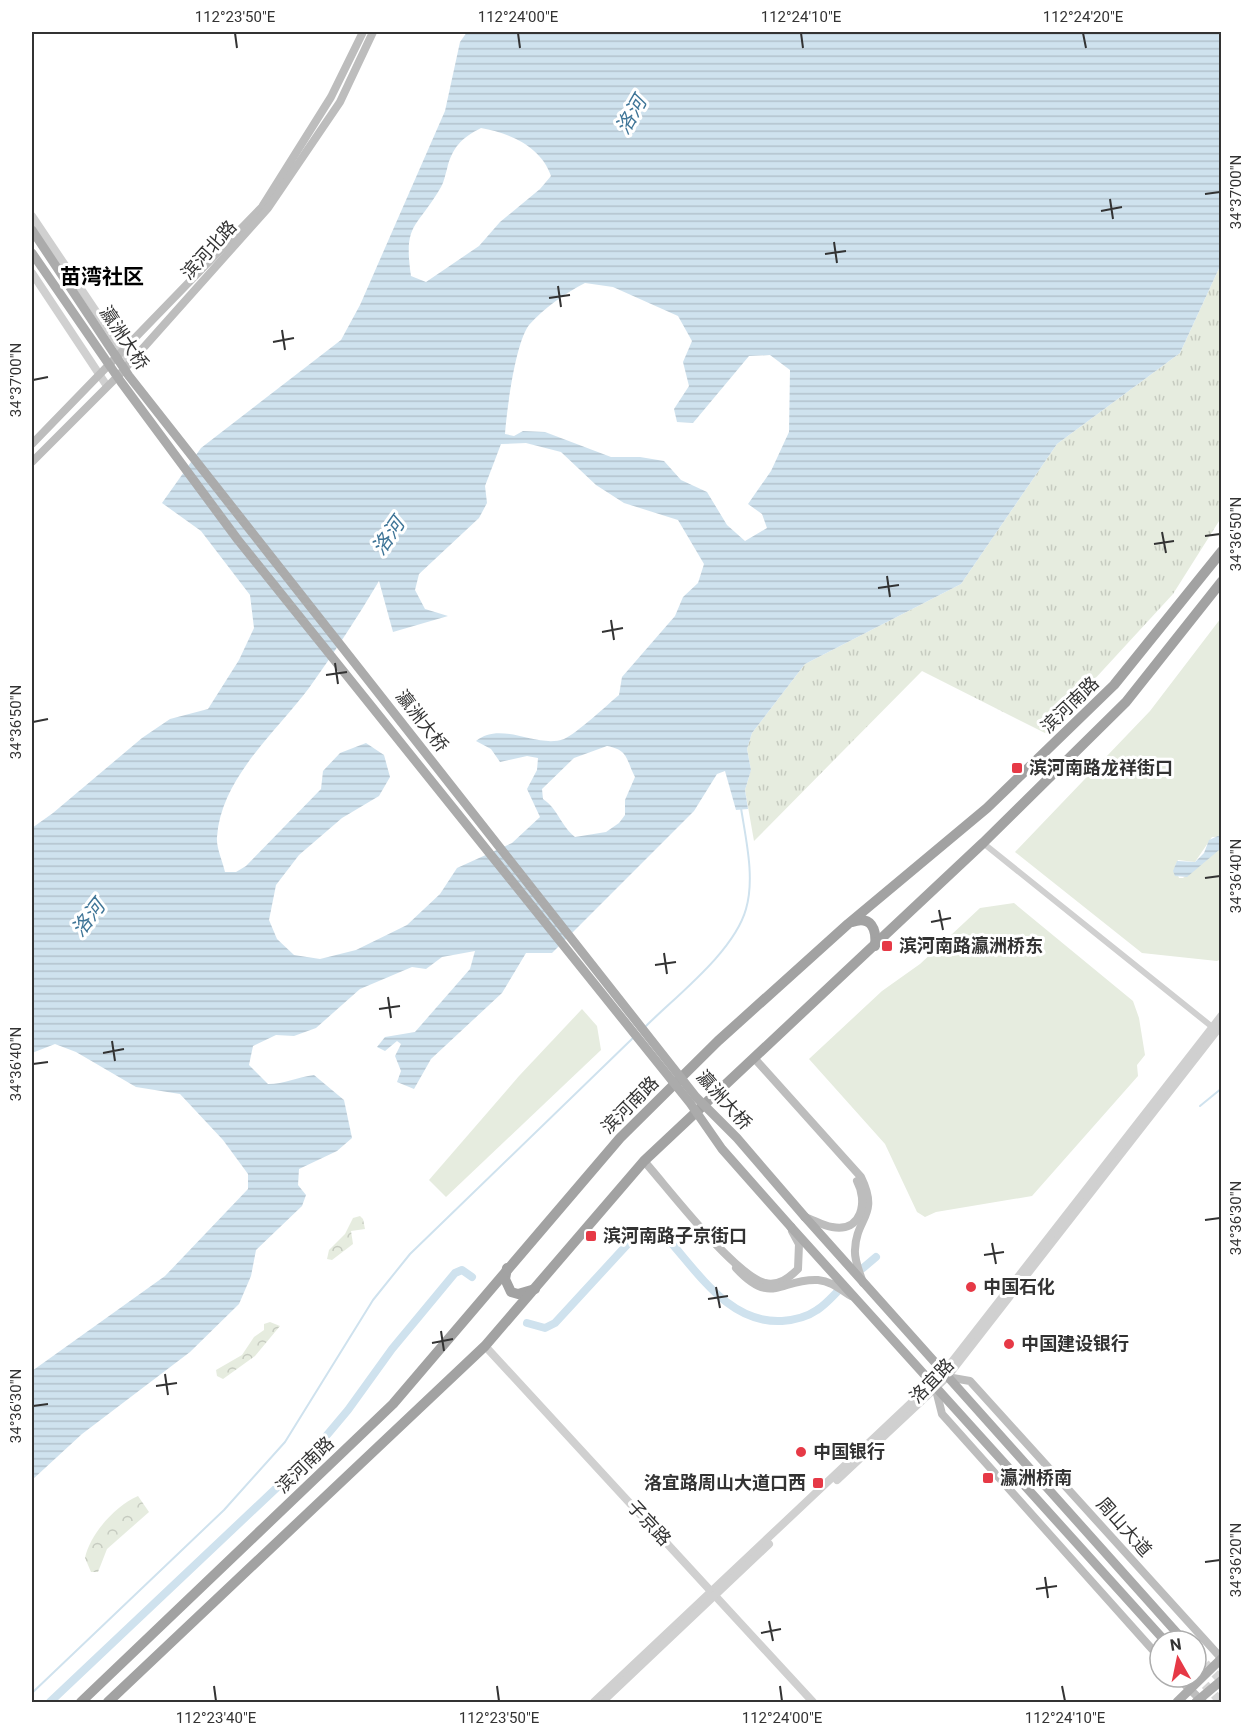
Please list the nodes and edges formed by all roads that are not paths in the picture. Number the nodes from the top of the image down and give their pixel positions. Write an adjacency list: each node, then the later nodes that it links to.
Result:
1 (363, 32): 7 (main road, 滨河北路)
2 (373, 32): 8 (main road, 滨河北路)
3 (32, 216): 7 (street)
4 (32, 230): 23 (main road, 瀛洲大桥, bridge)
5 (32, 253): 24 (main road, 瀛洲大桥, bridge)
6 (32, 273): 9 (street)
7 (122, 351): 8 (street); 9 (main road, 滨河北路)
8 (130, 362): 10 (main road, 滨河北路)
9 (99, 375): 10 (street); 11 (main road, 滨河北路)
10 (107, 386): 12 (main road, 滨河北路)
11 (32, 444)
12 (32, 462)
13 (1221, 551): 16 (highway, 滨河南路)
14 (1221, 581): 15 (highway, 滨河南路)
15 (983, 843): 17 (highway, 滨河南路); 19 (street)
16 (848, 924): 17 (highway); 26 (highway, 滨河南路)
17 (875, 946): 20 (highway, 滨河南路)
18 (1221, 1015): 19 (street, 洛宜路)
19 (1217, 1027): 31 (street, 洛宜路)
20 (755, 1059): 21 (highway, 滨河南路); 22 (main road)
21 (644, 1161): 25 (main road); 28 (highway, 滨河南路)
22 (846, 1162): 23 (main road); 27 (main road)
23 (805, 1217): 27 (main road, 周山大道)
24 (791, 1227): 25 (main road); 29 (main road)
25 (723, 1251): 29 (main road)
26 (507, 1268): 28 (highway); 43 (highway, 滨河南路)
27 (864, 1286): 31 (main road, 周山大道)
28 (535, 1289): 30 (highway, 滨河南路)
29 (853, 1297): 32 (main road)
30 (485, 1346): 33 (street, 子京路); 44 (highway, 滨河南路)
31 (946, 1375): 32 (street, 洛宜路); 34 (main road, 周山大道); 36 (main road, 周山大道)
32 (934, 1388): 33 (street, 洛宜路); 35 (main road); 38 (main road)
33 (713, 1592): 45 (street, 洛宜路); 46 (street, 洛宜路); 47 (street, 子京路)
34 (1190, 1624): 37 (main road); 39 (main road, 周山大道)
35 (1154, 1629)
36 (1173, 1629)
37 (1191, 1629)
38 (1148, 1644)
39 (1221, 1659): 41 (main road)
40 (1221, 1680): 42 (main road)
41 (1191, 1690): 42 (main road); 48 (main road)
42 (1200, 1701)
43 (81, 1702)
44 (108, 1702)
45 (594, 1702)
46 (602, 1702)
47 (813, 1702)
48 (1177, 1702)

